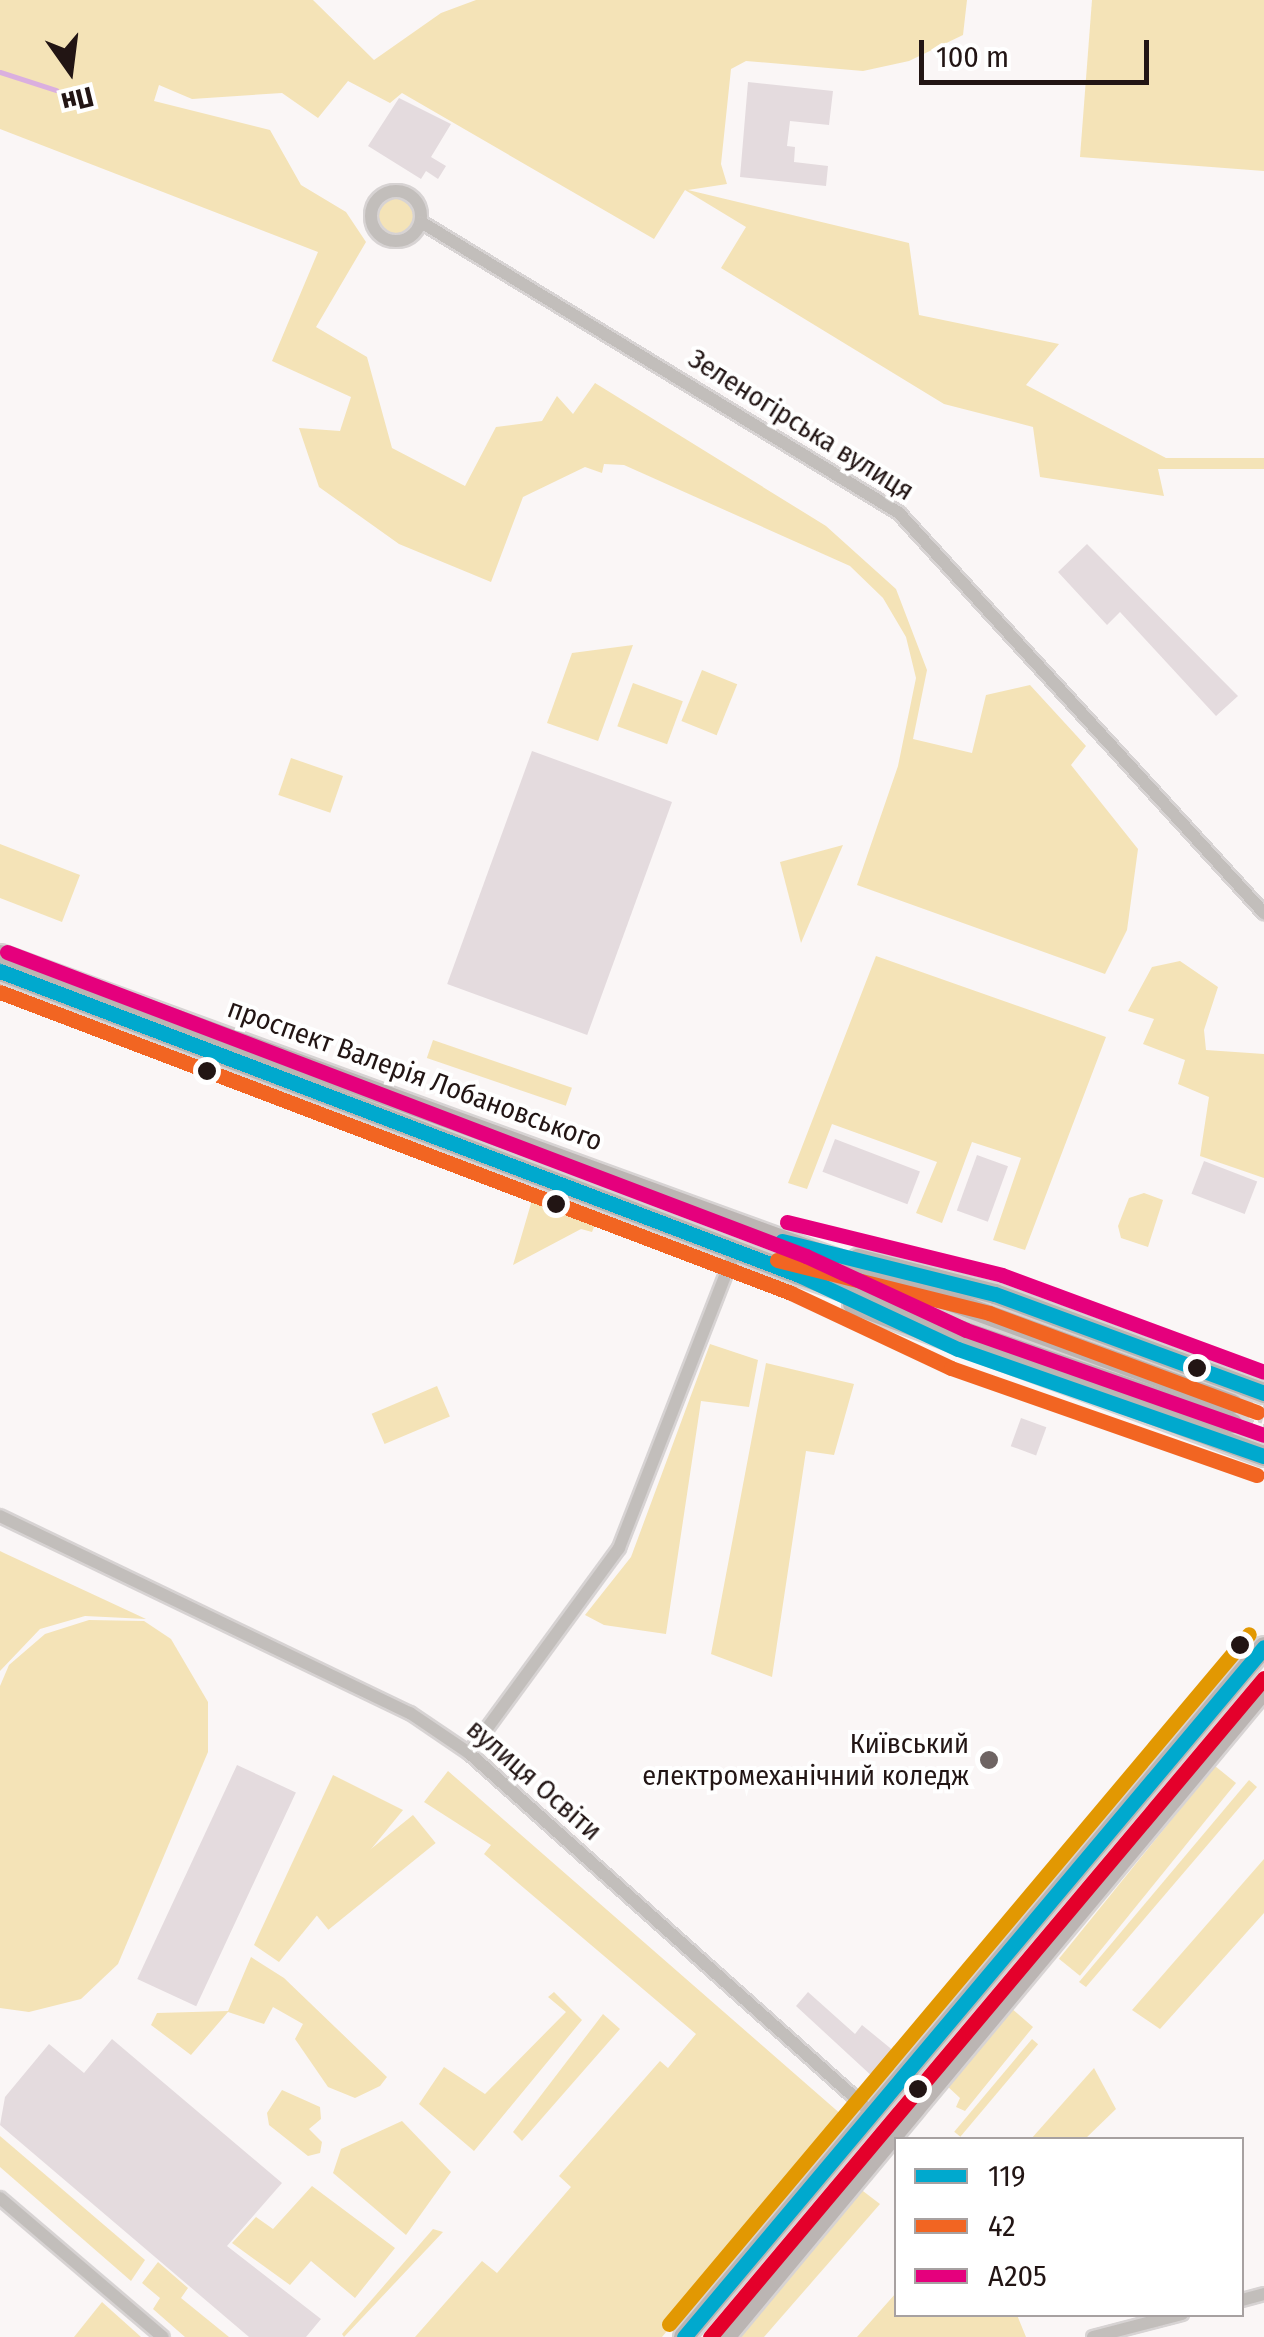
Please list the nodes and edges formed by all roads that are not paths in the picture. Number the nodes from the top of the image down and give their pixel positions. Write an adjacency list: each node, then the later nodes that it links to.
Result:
1 (421, 222): 1 (street); 2 (street, Зеленогірська вулиця)
2 (1264, 913)
3 (0, 954): 6 (main road, проспект Валерія Лобановського)
4 (0, 971): 5 (main road, проспект Валерія Лобановського)
5 (735, 1250): 7 (main road, проспект Валерія Лобановського); 13 (street)
6 (810, 1252): 7 (main road, проспект Валерія Лобановського); 8 (main road, проспект Валерія Лобановського)
7 (799, 1275): 9 (main road, проспект Валерія Лобановського)
8 (1264, 1393)
9 (1264, 1456)
10 (0, 1516): 13 (street, вулиця Освіти)
11 (1264, 1647): 14 (main road)
12 (1264, 1690): 19 (main road)
13 (469, 1752): 14 (street, вулиця Освіти)
14 (872, 2113): 18 (main road)
15 (0, 2198): 17 (street)
16 (1171, 2317): 20 (street)
17 (162, 2337)
18 (684, 2337)
19 (725, 2337)
20 (1094, 2337)

